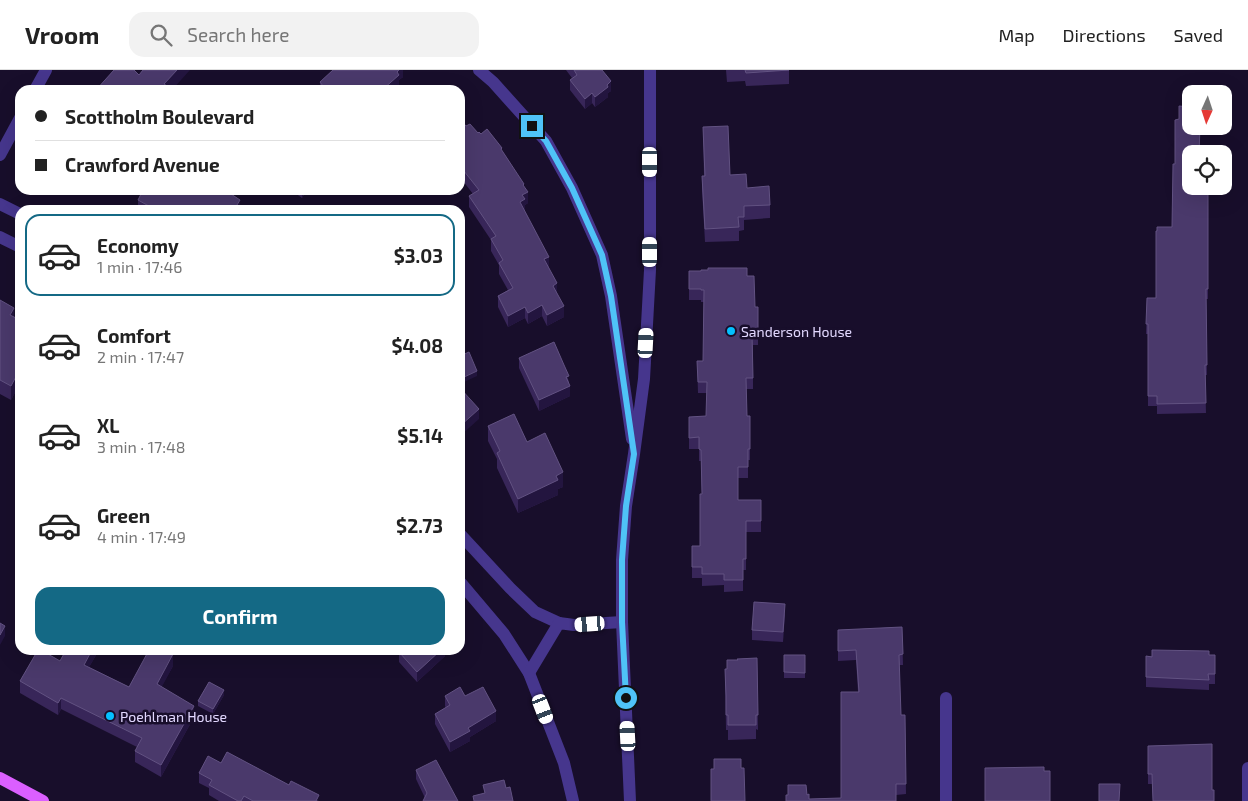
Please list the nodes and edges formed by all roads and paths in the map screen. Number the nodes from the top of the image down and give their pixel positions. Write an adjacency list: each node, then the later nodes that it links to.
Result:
1 (46, 70): 4 (street)
2 (479, 70): 11 (street)
3 (650, 70): 11 (street)
4 (38, 85)
5 (15, 127): 6 (street)
6 (0, 155)
7 (0, 204): 8 (street)
8 (15, 212)
9 (0, 237): 10 (street)
10 (15, 244)
11 (634, 454): 14 (street)
12 (465, 539): 15 (street)
13 (465, 588): 16 (street)
14 (622, 622): 15 (street); 22 (street)
15 (558, 623): 16 (street)
16 (529, 673): 21 (street)
17 (946, 698): 23 (street)
18 (1248, 768): 24 (street)
19 (0, 778): 20 (main road)
20 (43, 801)
21 (573, 801)
22 (630, 801)
23 (946, 801)
24 (1248, 801)

